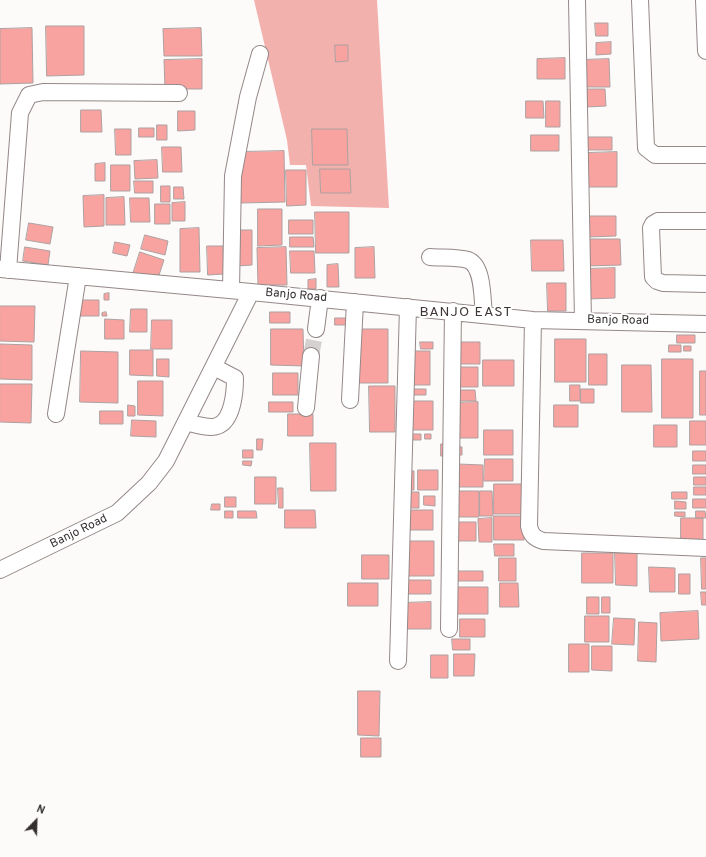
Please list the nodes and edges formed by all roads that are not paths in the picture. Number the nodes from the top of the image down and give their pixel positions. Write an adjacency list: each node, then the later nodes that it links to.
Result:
1 (577, 0): 21 (street)
2 (640, 0): 7 (street)
3 (704, 0): 4 (street)
4 (706, 51)
5 (260, 54): 13 (street)
6 (179, 93): 10 (street)
7 (706, 155)
8 (706, 221): 12 (street)
9 (430, 257): 19 (street)
10 (4, 269): 11 (street)
11 (78, 276): 13 (street); 28 (street)
12 (706, 284)
13 (231, 290): 14 (street)
14 (251, 292): 15 (street, Banjo Road); 25 (street, Banjo Road)
15 (320, 298): 16 (street, Banjo Road); 23 (street)
16 (355, 302): 17 (street, Banjo Road); 26 (street)
17 (408, 307): 18 (street, Banjo Road); 33 (street)
18 (454, 311): 19 (street, Banjo Road); 32 (street)
19 (484, 315): 20 (street, Banjo Road)
20 (533, 320): 21 (street, Banjo Road); 30 (street)
21 (583, 321): 22 (street, Banjo Road)
22 (706, 324)
23 (316, 329)
24 (311, 356): 27 (street)
25 (214, 367): 29 (street, Banjo Road); 29 (street)
26 (350, 400)
27 (306, 408)
28 (56, 414)
29 (186, 422): 31 (street, Banjo Road)
30 (706, 548)
31 (0, 570)
32 (449, 629)
33 (398, 661)

